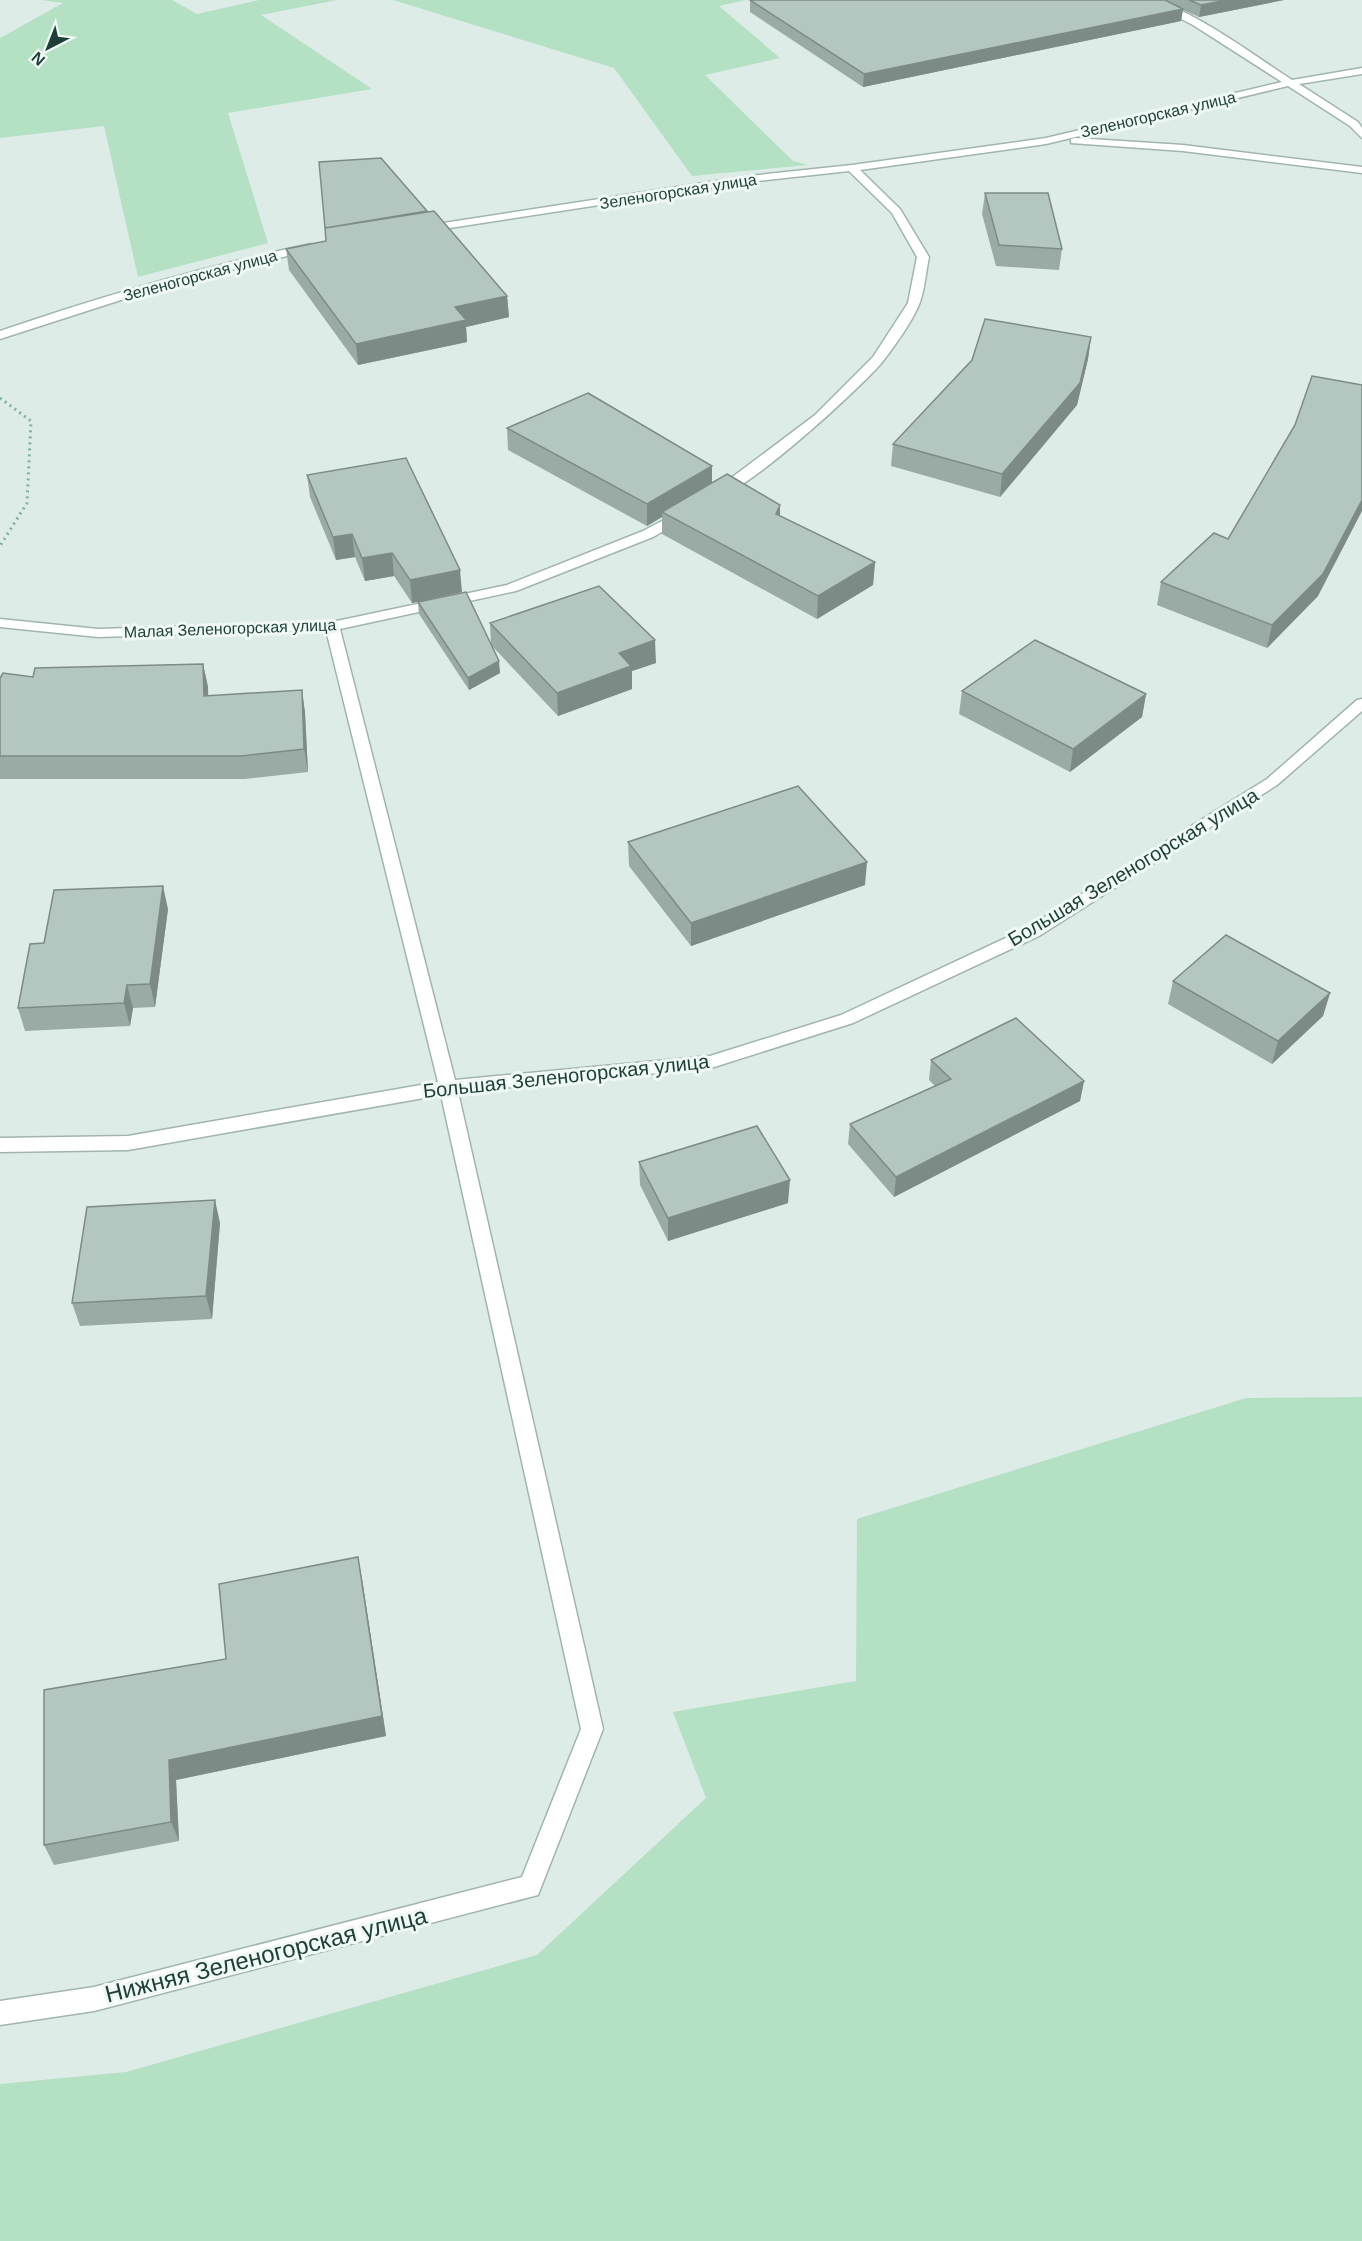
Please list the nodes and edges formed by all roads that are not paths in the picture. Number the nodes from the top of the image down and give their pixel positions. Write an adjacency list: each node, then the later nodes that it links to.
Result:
1 (1150, 0): 3 (street)
2 (1362, 71): 3 (street, Зеленогорская улица)
3 (1290, 83): 4 (street); 5 (street, Зеленогорская улица)
4 (1362, 135)
5 (1046, 141): 6 (street, Зеленогорская улица); 7 (street)
6 (852, 168): 8 (street, Зеленогорская улица); 12 (street, Малая Зеленогорская улица)
7 (1362, 170)
8 (417, 230)
9 (325, 244): 10 (street, Зеленогорская улица)
10 (0, 335)
11 (0, 623): 12 (street, Малая Зеленогорская улица)
12 (332, 626): 14 (street)
13 (1362, 703): 14 (street, Большая Зеленогорская улица)
14 (448, 1087): 15 (street, Большая Зеленогорская улица); 16 (street, Нижняя Зеленогорская улица)
15 (0, 1145)
16 (0, 2013)

